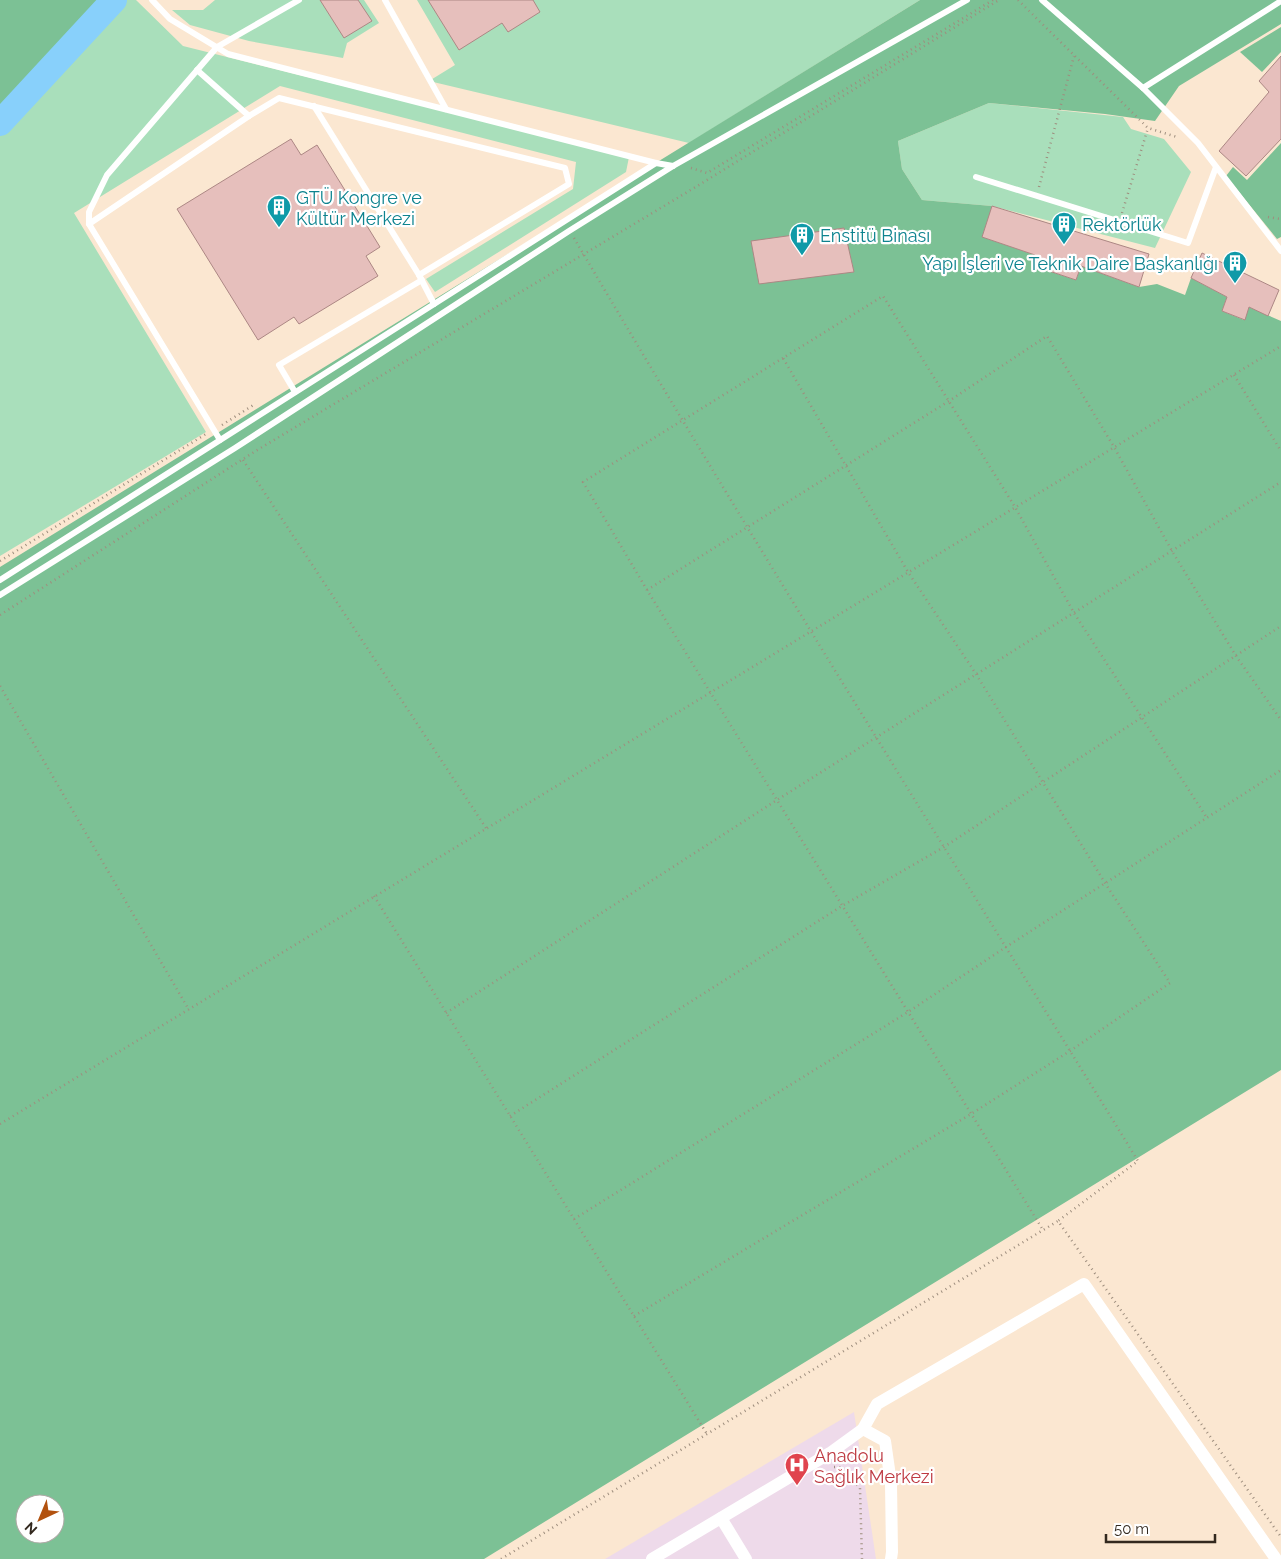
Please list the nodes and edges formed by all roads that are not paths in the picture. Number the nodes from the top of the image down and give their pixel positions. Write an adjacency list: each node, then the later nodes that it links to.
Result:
1 (152, 0): 7 (lane)
2 (299, 0): 7 (lane)
3 (385, 0): 11 (lane)
4 (967, 0): 14 (lane)
5 (1042, 0): 9 (lane)
6 (1281, 1): 9 (lane)
7 (217, 47): 8 (lane); 11 (lane)
8 (197, 70): 12 (lane); 17 (lane)
9 (1143, 88): 15 (lane)
10 (314, 106): 12 (lane); 19 (lane); 19 (lane)
11 (446, 109): 13 (lane)
12 (249, 116): 17 (lane)
13 (656, 163): 14 (lane); 20 (lane)
14 (675, 165): 24 (lane)
15 (1216, 167): 16 (lane); 18 (lane)
16 (976, 176)
17 (89, 224): 22 (lane)
18 (1281, 251)
19 (421, 278): 20 (lane); 21 (lane)
20 (434, 304): 21 (lane)
21 (295, 392): 22 (lane)
22 (220, 440): 23 (lane)
23 (0, 580)
24 (0, 596)
25 (863, 1428): 26 (street); 29 (street); 30 (street)
26 (721, 1518): 27 (street); 28 (street)
27 (652, 1559)
28 (746, 1559)
29 (891, 1559)
30 (1276, 1559)

